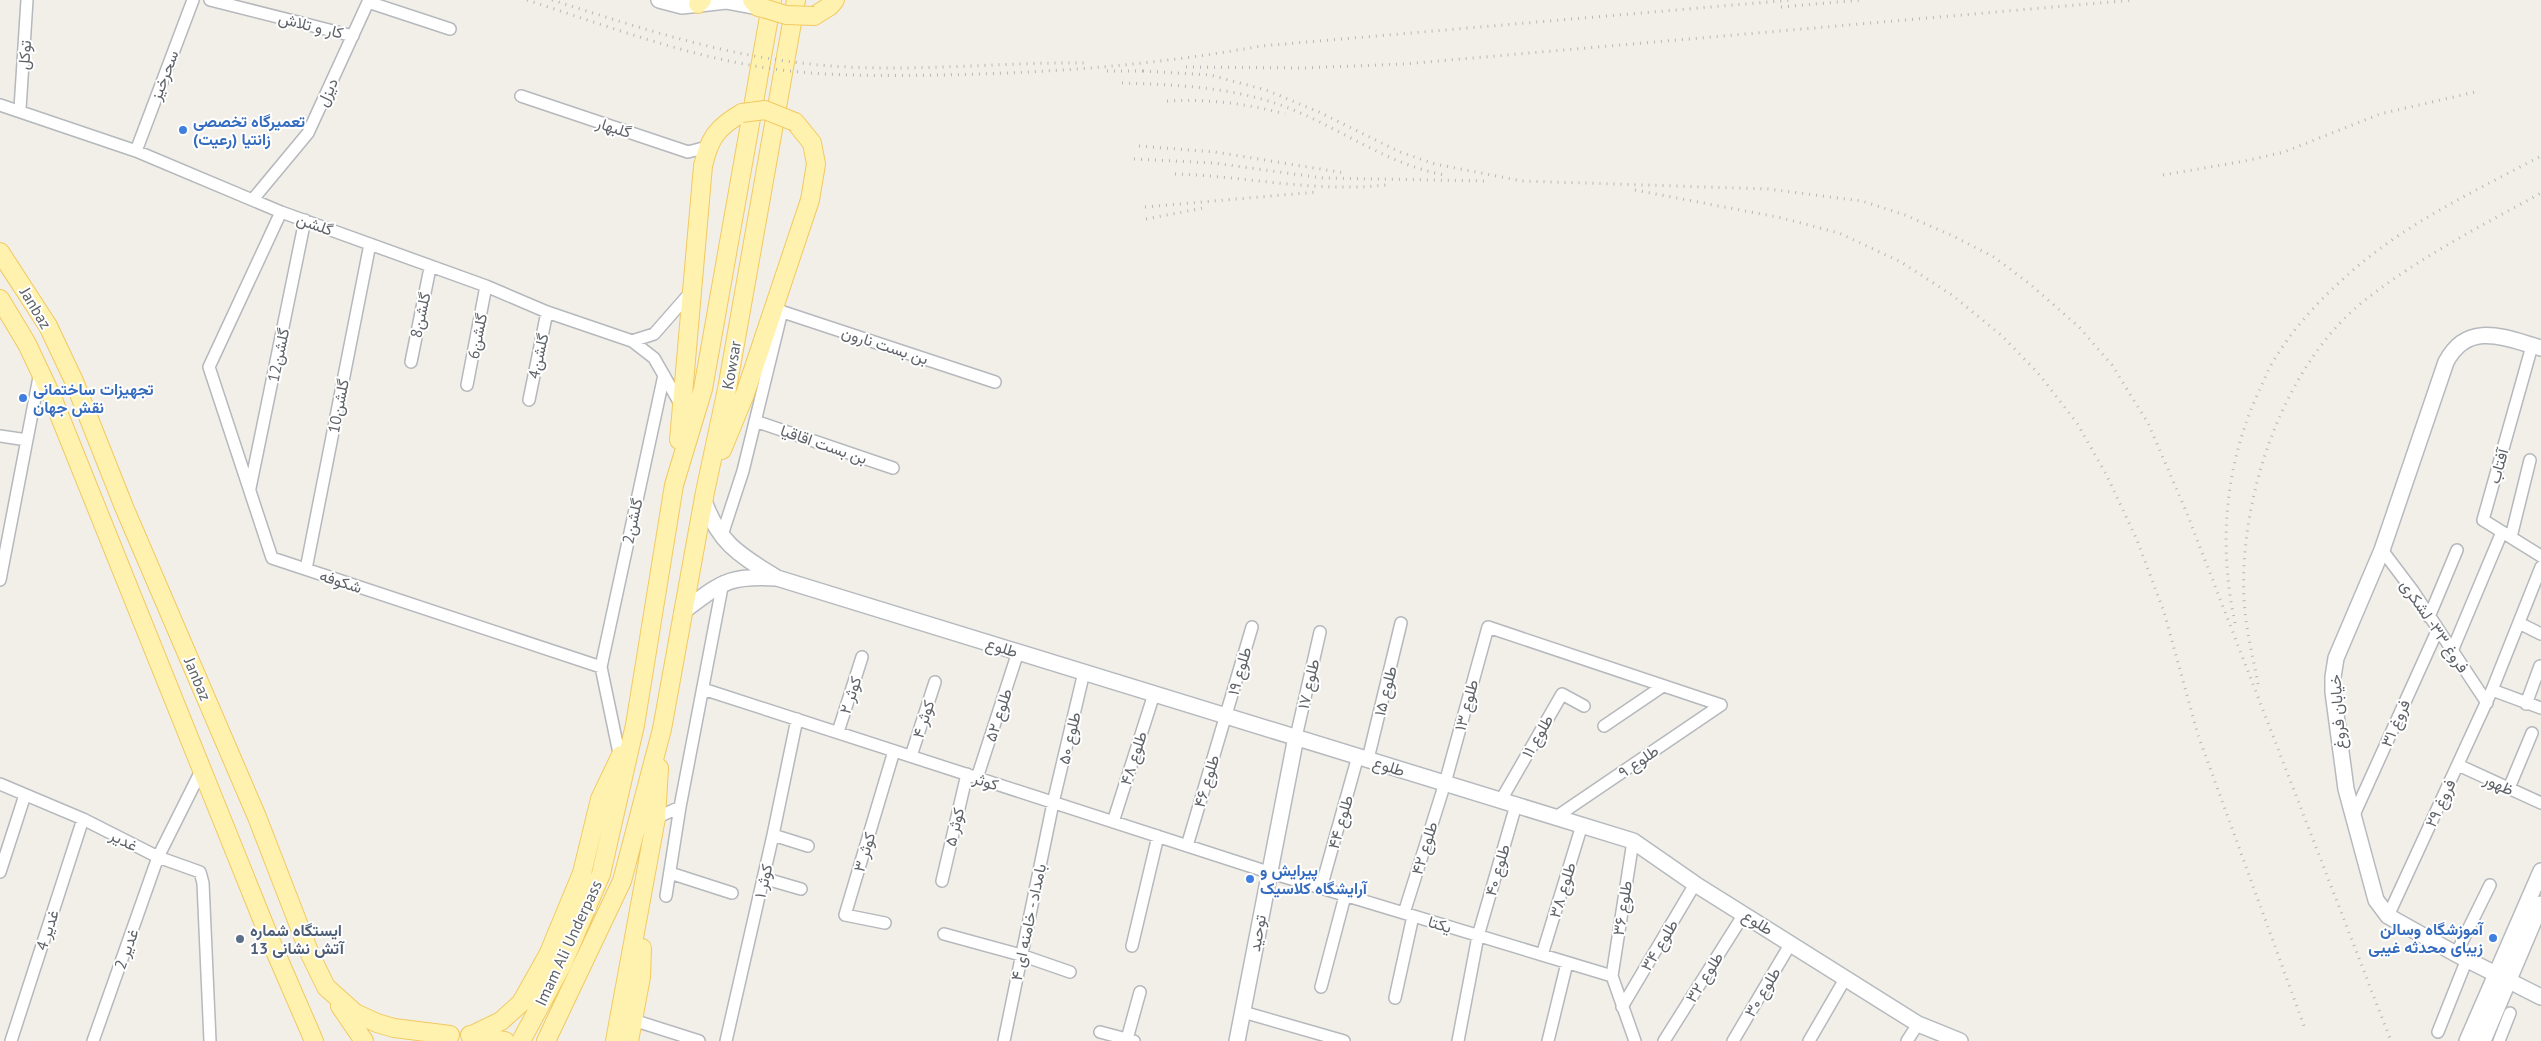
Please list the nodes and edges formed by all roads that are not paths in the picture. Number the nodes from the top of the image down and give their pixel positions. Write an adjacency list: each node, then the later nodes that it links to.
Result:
1 (27, 0): 14 (street, توکل)
2 (193, 0): 16 (street, سحرخیز)
3 (210, 0): 11 (street, کار و تلاش)
4 (660, 0): 8 (street)
5 (796, 0): 44 (main road, Kowsar)
6 (835, 0): 9 (main road, bridge)
7 (368, 1): 10 (street); 11 (street, دیزل)
8 (700, 2): 9 (street)
9 (761, 4): 42 (main road, Kowsar)
10 (450, 29)
11 (353, 36): 17 (street, دیزل)
12 (521, 96): 15 (street, گلبهار)
13 (0, 104): 14 (street, گلشن)
14 (20, 110): 16 (street, گلشن)
15 (707, 147): 24 (main road); 26 (main road, bridge)
16 (136, 150): 17 (street, گلشن)
17 (254, 198): 18 (street, گلشن)
18 (281, 212): 19 (street, گلشن); 43 (street, شکوفه)
19 (305, 220): 20 (street, گلشن); 43 (street, گلشن12)
20 (370, 244): 22 (street, گلشن); 52 (street, گلشن10)
21 (0, 252): 146 (main road, Janbaz)
22 (430, 268): 23 (street, گلشن); 30 (street, گلشن8)
23 (486, 286): 27 (street, گلشن); 34 (street, گلشن6)
24 (692, 291): 28 (street); 36 (main road)
25 (0, 300): 31 (main road, Janbaz)
26 (778, 310): 33 (street, بن بست نارون); 37 (street); 44 (main road)
27 (547, 312): 28 (street, گلشن); 35 (street, گلشن4)
28 (632, 341): 32 (street, گلشن)
29 (2536, 347): 45 (street, آفتاب); 47 (street, خیابان فروغ)
30 (411, 362)
31 (40, 372): 39 (street); 92 (main road, Janbaz)
32 (664, 375): 36 (street, گلشن); 68 (street, گلشن2)
33 (995, 382)
34 (467, 385)
35 (529, 400)
36 (682, 409): 42 (main road)
37 (755, 421): 41 (street, بن بست اقاقیا); 46 (street)
38 (0, 436): 39 (street)
39 (27, 440): 49 (street)
40 (2530, 460): 45 (street)
41 (893, 468)
42 (674, 485): 81 (main road, Kowsar)
43 (250, 490): 52 (street, شکوفه)
44 (704, 496): 46 (street); 56 (main road, Kowsar)
45 (2506, 534): 50 (street, آفتاب); 64 (street)
46 (722, 535): 53 (street)
47 (2382, 550): 57 (street, فروغ ۳۳- لشکری); 104 (street, خیابان فروغ)
48 (2457, 550): 57 (street)
49 (3, 552): 54 (street)
50 (2541, 556)
51 (2541, 567): 59 (street, فروغ ۲۹)
52 (306, 569): 68 (street, شکوفه)
53 (777, 578): 55 (street); 65 (street, طلوع)
54 (0, 580)
55 (723, 582): 56 (street); 72 (street)
56 (682, 612): 83 (main road, Kowsar)
57 (2429, 617): 61 (street, فروغ ۳۳- لشکری)
58 (1401, 623): 90 (street, طلوع ۱۵)
59 (2519, 623): 63 (street); 73 (street, فروغ ۲۹)
60 (1252, 627): 79 (street, طلوع ۱۹)
61 (2438, 629): 64 (street, فروغ ۳۳- لشکری); 104 (street, فروغ ۳۱)
62 (1320, 632): 86 (street, طلوع ۱۷)
63 (2541, 634)
64 (2452, 651): 75 (street, فروغ ۳۳- لشکری)
65 (1018, 652): 69 (street, طلوع); 93 (street, طلوع ۵۲)
66 (862, 657): 84 (street, کوثر ۲)
67 (2540, 666): 76 (street)
68 (601, 667): 89 (street)
69 (1084, 672): 74 (street, طلوع); 99 (street, طلوع ۵۰)
70 (935, 682): 88 (street, کوثر ۴)
71 (1663, 686): 82 (street); 94 (street, طلوع ۱۳); 103 (street, طلوع ۹)
72 (703, 689): 80 (street, کوثر); 102 (street)
73 (2492, 690): 75 (street, فروغ ۲۹); 76 (street)
74 (1154, 694): 79 (street, طلوع); 107 (street, طلوع ۴۸)
75 (2486, 703): 91 (street, فروغ ۲۹)
76 (2526, 704): 78 (street)
77 (1584, 706): 98 (street, طلوع ۱۱)
78 (2541, 708)
79 (1226, 716): 86 (street, طلوع); 113 (street, طلوع ۴۶)
80 (797, 719): 84 (street, کوثر); 109 (street, کوثر ۱)
81 (635, 725): 89 (main road); 170 (main road, Imam Ali Underpass)
82 (1604, 726)
83 (662, 729): 105 (main road); 171 (main road, Imam Ali Underpass)
84 (838, 732): 87 (street, کوثر)
85 (2532, 733): 96 (street)
86 (1296, 737): 90 (street, طلوع); 117 (street, توحید)
87 (894, 751): 88 (street, کوثر); 133 (street, کوثر ۳)
88 (911, 756): 93 (street, کوثر)
89 (620, 758): 159 (main road)
90 (1363, 758): 94 (street, طلوع); 123 (street, طلوع ۴۴)
91 (2458, 765): 96 (street, ظهور); 132 (street, فروغ ۲۹)
92 (202, 769): 114 (street, غدیر); 167 (main road, Janbaz)
93 (972, 776): 99 (street, کوثر); 120 (street, کوثر ۵)
94 (1445, 783): 98 (street, طلوع); 131 (street, طلوع ۴۲)
95 (0, 784): 97 (street, غدیر)
96 (2509, 788): 100 (street, ظهور)
97 (26, 795): 106 (street, غدیر); 116 (street)
98 (1501, 800): 101 (street, طلوع)
99 (1054, 803): 107 (street, کوثر); 138 (street, بامداد - خامنه ای ۴)
100 (2541, 803)
101 (1516, 805): 103 (street, طلوع); 135 (street, طلوع ۴۰)
102 (680, 806): 105 (street); 118 (street)
103 (1556, 817): 108 (street, طلوع)
104 (2353, 817): 132 (street, خیابان فروغ)
105 (656, 818): 128 (main road)
106 (83, 820): 114 (street, غدیر); 164 (street, غدیر 4)
107 (1113, 822): 110 (street, کوثر)
108 (1582, 825): 111 (street, طلوع); 139 (street, طلوع ۳۸)
109 (773, 835): 112 (street); 119 (street, کوثر ۱)
110 (1158, 836): 113 (street, کوثر); 137 (street)
111 (1633, 841): 121 (street, طلوع); 143 (street, طلوع ۳۶)
112 (808, 846)
113 (1187, 846): 117 (street, کوثر)
114 (158, 857): 165 (street, غدیر 2); 166 (street)
115 (2541, 871): 144 (street)
116 (0, 872)
117 (1268, 872): 123 (street, یکتا); 152 (street, توحید)
118 (670, 873): 125 (street); 126 (street)
119 (764, 878): 124 (street); 175 (street, کوثر ۱)
120 (942, 881)
121 (1695, 884): 130 (street, طلوع); 151 (street, طلوع ۳۴)
122 (2490, 885): 140 (street)
123 (1321, 888): 127 (street, یکتا)
124 (801, 889)
125 (732, 893)
126 (666, 896)
127 (1345, 896): 131 (street, یکتا); 147 (street)
128 (643, 897): 154 (main road); 172 (main road)
129 (2541, 904): 144 (street)
130 (1744, 914): 136 (street, طلوع); 182 (street, طلوع ۳۲)
131 (1408, 915): 135 (street, یکتا); 150 (street, طلوع ۴۲)
132 (2388, 916): 140 (street, خیابان فروغ)
133 (885, 923)
134 (944, 934): 138 (street)
135 (1478, 936): 139 (street, یکتا); 179 (street, طلوع ۴۰)
136 (1791, 943): 145 (street, طلوع); 183 (street, طلوع ۳۰)
137 (1132, 946)
138 (1021, 955): 142 (street); 176 (street, بامداد - خامنه ای ۴)
139 (1542, 955): 141 (street, یکتا)
140 (2462, 957): 144 (street, خیابان فروغ); 157 (street)
141 (1567, 963): 143 (street, یکتا); 180 (street)
142 (1070, 972)
143 (1612, 976): 151 (street)
144 (2502, 977): 149 (street, خیابان فروغ); 163 (street); 187 (street)
145 (1845, 978): 155 (street, طلوع); 184 (street)
146 (326, 987): 158 (main road, Janbaz); 168 (main road)
147 (1321, 987)
148 (1140, 992): 162 (street)
149 (2541, 997)
150 (1395, 998)
151 (1622, 1007): 181 (street)
152 (1243, 1012): 177 (street, توحید); 178 (street)
153 (2510, 1013): 163 (street)
154 (633, 1020): 160 (street); 173 (main road)
155 (1918, 1024): 185 (street); 186 (street, طلوع)
156 (1100, 1032): 162 (street)
157 (2438, 1032)
158 (450, 1035): 159 (main road); 169 (main road)
159 (472, 1035): 161 (main road)
160 (683, 1038): 174 (street)
161 (504, 1040)
162 (1131, 1040)
163 (2489, 1040)
164 (11, 1041)
165 (93, 1041)
166 (210, 1041)
167 (314, 1041)
168 (364, 1041)
169 (428, 1041)
170 (521, 1041)
171 (546, 1041)
172 (615, 1041)
173 (629, 1041)
174 (699, 1041)
175 (726, 1041)
176 (1004, 1041)
177 (1237, 1041)
178 (1344, 1041)
179 (1458, 1041)
180 (1548, 1041)
181 (1634, 1041)
182 (1664, 1041)
183 (1733, 1041)
184 (1809, 1041)
185 (1907, 1041)
186 (1960, 1041)
187 (2468, 1041)

